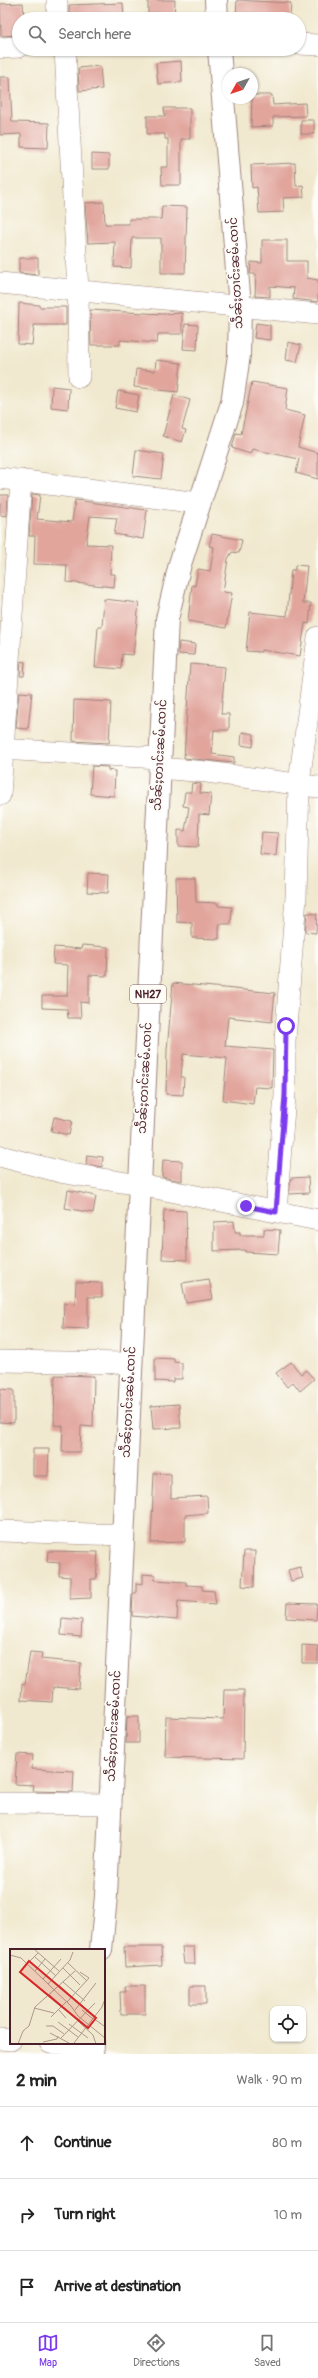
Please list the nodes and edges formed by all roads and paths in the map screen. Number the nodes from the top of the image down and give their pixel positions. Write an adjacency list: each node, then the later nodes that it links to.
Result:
1 (57, 0): 3 (street)
2 (216, 0): 4 (highway)
3 (57, 12)
4 (217, 12)
5 (306, 44): 6 (street)
6 (318, 45)
7 (12, 47): 8 (street)
8 (0, 48)
9 (65, 56): 12 (street)
10 (220, 56): 13 (highway, သဵၼ်ႈတၢင်းၼမ်ႉၸၢင် / NH27)
11 (0, 282): 12 (street)
12 (78, 291): 13 (street); 15 (street)
13 (240, 308): 14 (street); 18 (highway, သဵၼ်ႈတၢင်းၼမ်ႉၸၢင် / NH27)
14 (318, 314)
15 (79, 377)
16 (0, 478): 17 (street)
17 (20, 480): 18 (street); 20 (street)
18 (199, 503): 21 (highway, သဵၼ်ႈတၢင်းၼမ်ႉၸၢင် / NH27)
19 (318, 637): 22 (street)
20 (2, 749): 21 (street); 23 (street)
21 (159, 763): 22 (street); 25 (highway, သဵၼ်ႈတၢင်းၼမ်ႉၸၢင် / NH27)
22 (308, 785): 26 (street)
23 (0, 795)
24 (0, 1156): 25 (street)
25 (140, 1185): 26 (street); 29 (highway, သဵၼ်ႈတၢင်းၼမ်ႉၸၢင် / NH27)
26 (276, 1212): 27 (street)
27 (318, 1220)
28 (0, 1361): 29 (street)
29 (131, 1363): 31 (highway, သဵၼ်ႈတၢင်းၼမ်ႉၸၢင် / NH27)
30 (0, 1531): 31 (street)
31 (123, 1534): 33 (highway, သဵၼ်ႈတၢင်းၼမ်ႉၸၢင် / NH27)
32 (0, 1803): 33 (street)
33 (111, 1804): 34 (highway, သဵၼ်ႈတၢင်းၼမ်ႉၸၢင် / NH27)
34 (101, 1949)
35 (0, 2039): 36 (street)
36 (10, 2040)
37 (58, 2044): 38 (street)
38 (92, 2048)

